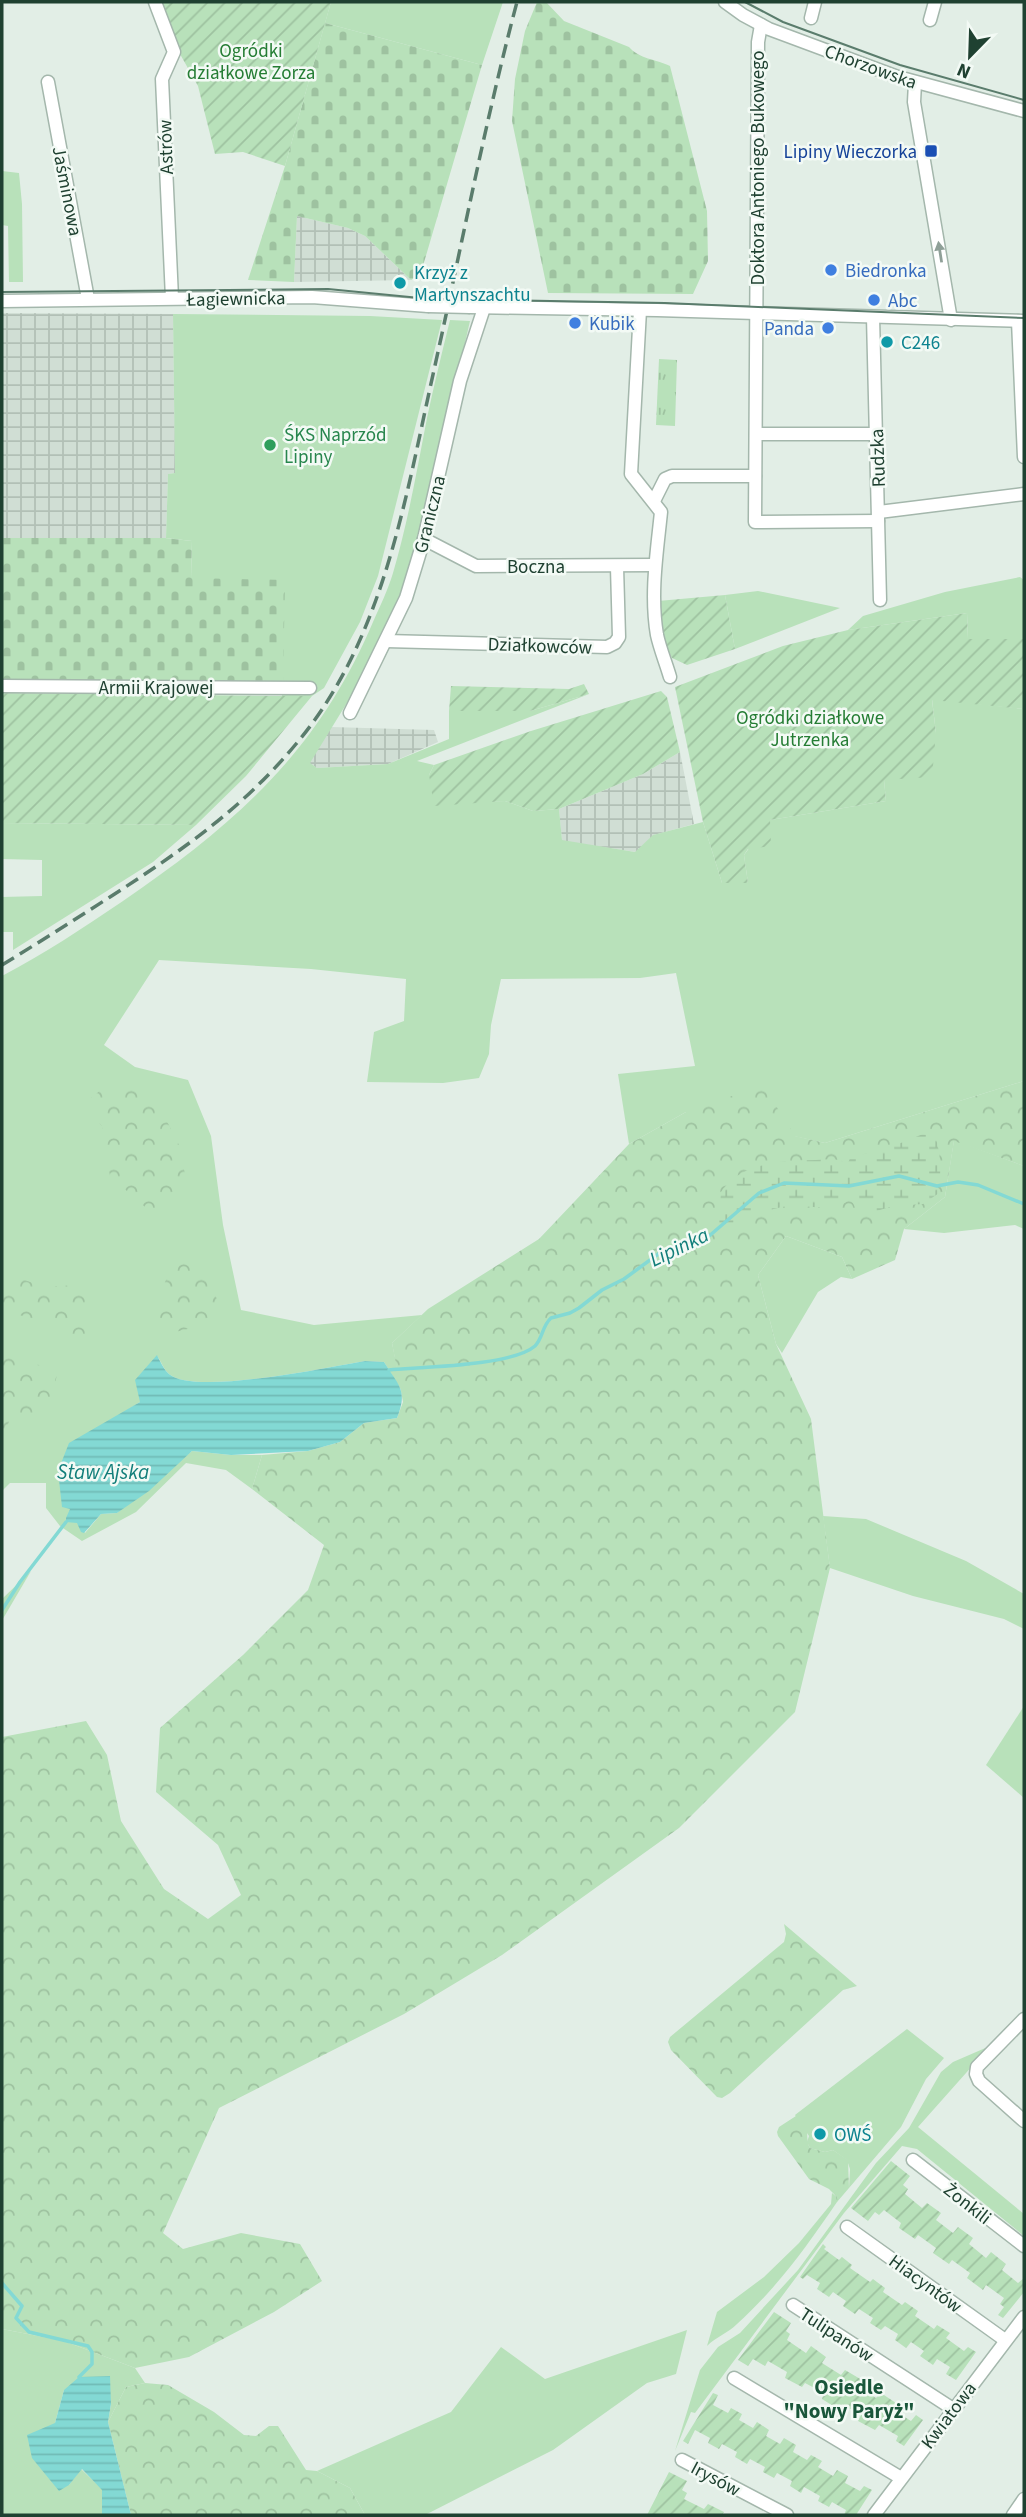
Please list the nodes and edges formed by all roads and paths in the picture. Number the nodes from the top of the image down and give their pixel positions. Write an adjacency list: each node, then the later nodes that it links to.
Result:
1 (155, 2): 11 (street, Astrów)
2 (725, 2): 7 (street, Chorzowska)
3 (815, 2): 5 (street)
4 (935, 2): 6 (street)
5 (811, 18)
6 (930, 20)
7 (761, 25): 9 (street, Chorzowska); 16 (street, Doktora Antoniego Bukowego)
8 (48, 82): 12 (street, Jaśminowa)
9 (915, 83): 10 (street, Chorzowska); 18 (street, one-way to 9)
10 (1024, 111)
11 (172, 298): 12 (street, Łagiewnicka); 14 (street, Łagiewnicka, bridge)
12 (88, 299): 13 (street, Łagiewnicka)
13 (2, 300)
14 (484, 308): 15 (street, Łagiewnicka); 27 (street, Graniczna)
15 (640, 310): 16 (street, Łagiewnicka); 25 (street)
16 (756, 313): 17 (street, Łagiewnicka); 20 (street, Doktora Antoniego Bukowego)
17 (873, 317): 18 (street, Łagiewnicka); 21 (street, Rudzka)
18 (951, 320): 19 (street, Łagiewnicka)
19 (1021, 321): 22 (street)
20 (756, 434): 21 (street); 23 (street, Doktora Antoniego Bukowego)
21 (876, 434): 26 (street, Rudzka)
22 (1024, 457)
23 (755, 476): 25 (street); 26 (street, Doktora Antoniego Bukowego)
24 (1024, 494): 26 (street)
25 (654, 501): 28 (street)
26 (878, 516): 30 (street, Rudzka)
27 (424, 539): 29 (street, Boczna); 31 (street, Graniczna)
28 (655, 565): 29 (street, Boczna); 32 (street)
29 (617, 567): 31 (street, Działkowców)
30 (880, 600)
31 (386, 641): 35 (street, Graniczna)
32 (670, 677)
33 (2, 686): 34 (street, Armii Krajowej)
34 (310, 688)
35 (350, 713)
36 (1024, 2019): 37 (street)
37 (1024, 2121)
38 (913, 2160): 40 (street, Żonkili)
39 (847, 2227): 43 (street, Hiacyntów)
40 (1024, 2246)
41 (793, 2305): 45 (street, Tulipanów)
42 (1024, 2316): 43 (street, Kwiatowa)
43 (1005, 2340): 45 (street, Kwiatowa)
44 (734, 2378): 47 (street)
45 (953, 2409): 47 (street, Kwiatowa)
46 (682, 2460): 49 (street, Irysów)
47 (901, 2479): 50 (street, Kwiatowa)
48 (1024, 2499): 51 (street)
49 (787, 2515)
50 (874, 2515)
51 (1013, 2515)

